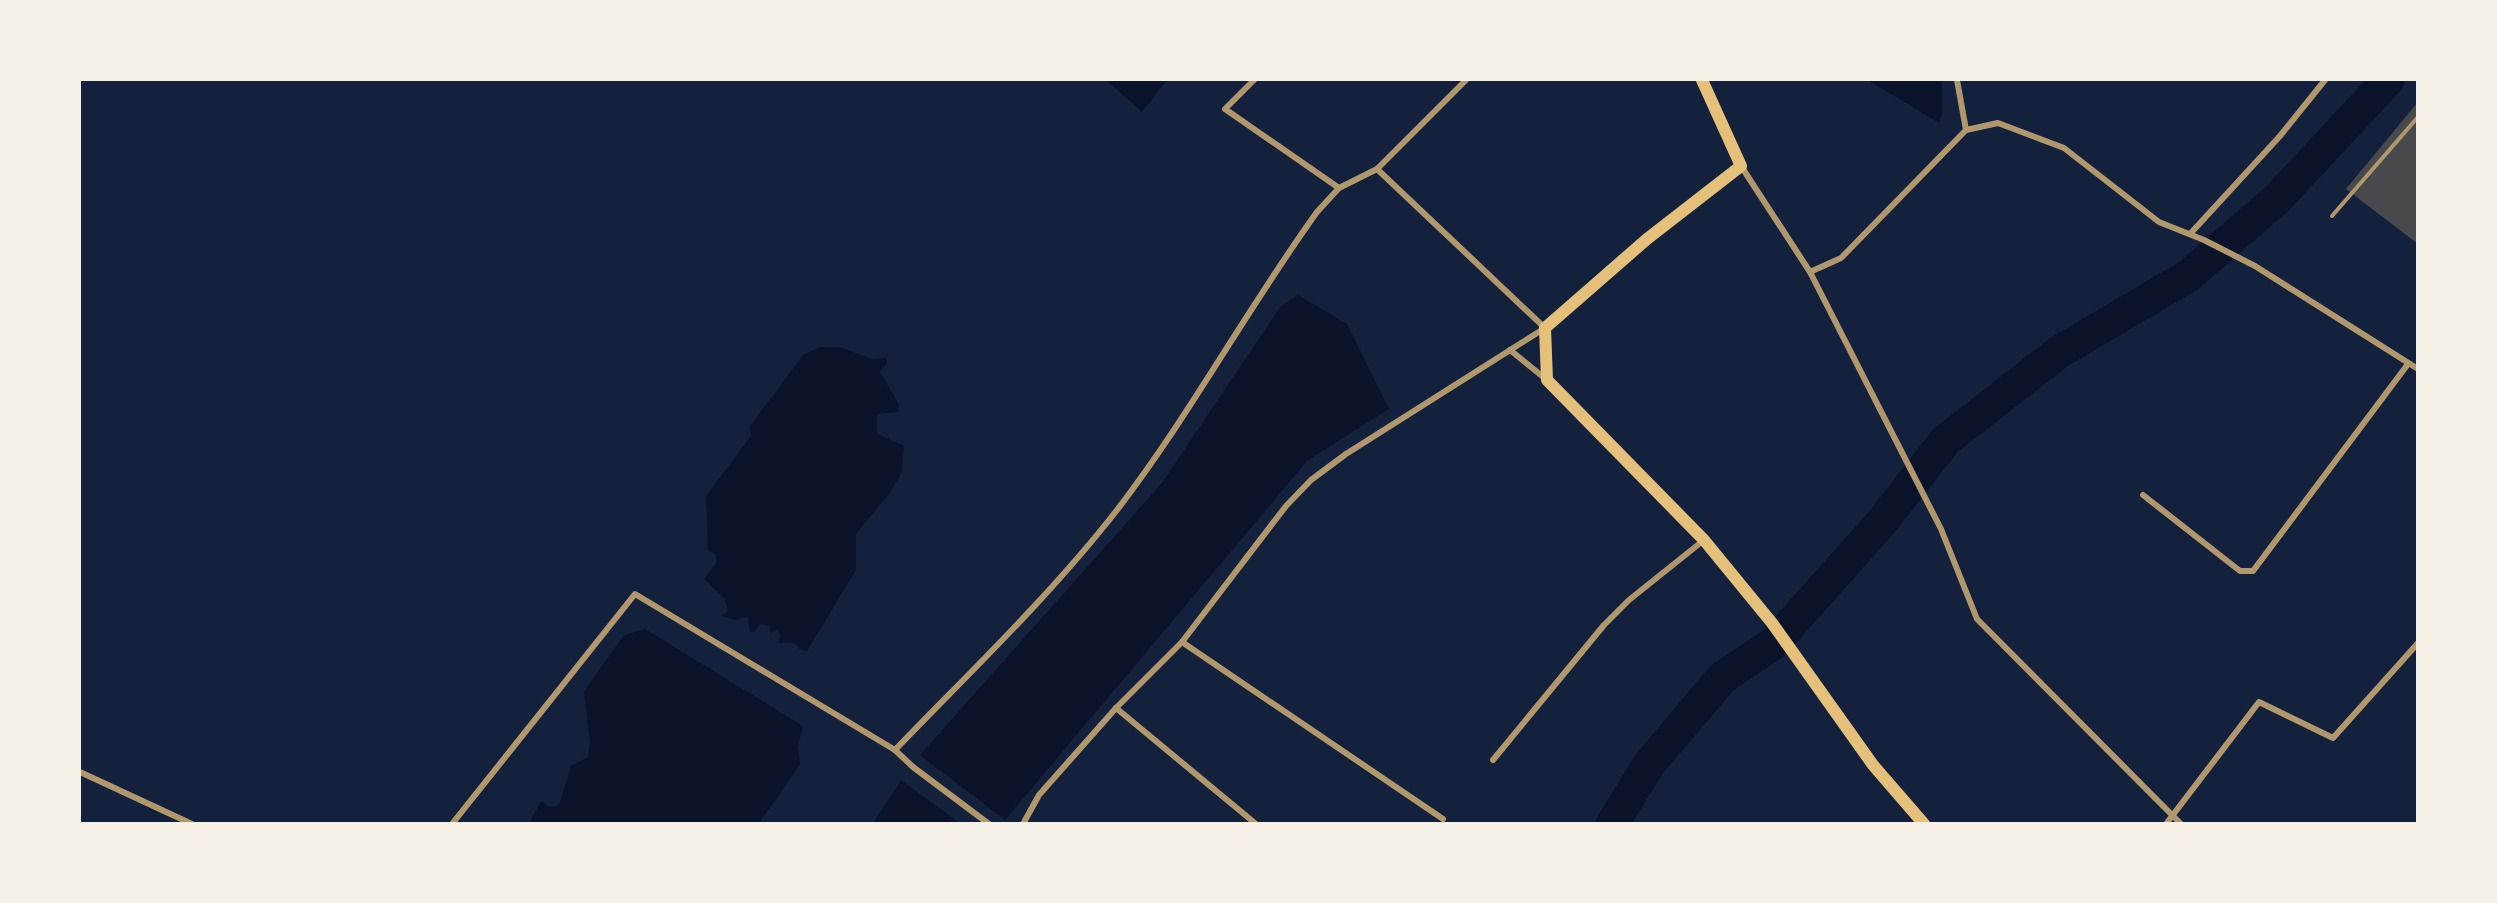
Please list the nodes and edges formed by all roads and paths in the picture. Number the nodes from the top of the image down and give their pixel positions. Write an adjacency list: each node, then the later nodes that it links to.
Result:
1 (1254, 80): 10 (street)
2 (1466, 80): 9 (street)
3 (1702, 80): 8 (main road)
4 (1957, 80): 7 (street)
5 (2325, 80): 12 (street)
6 (2418, 117): 11 (lane)
7 (1966, 130): 12 (street); 13 (street)
8 (1741, 166): 13 (street); 14 (main road)
9 (1377, 169): 10 (street); 14 (street)
10 (1338, 188): 24 (street)
11 (2332, 216)
12 (2190, 234): 16 (street)
13 (1810, 272): 27 (street)
14 (1545, 328): 15 (street); 18 (main road)
15 (1510, 350): 18 (street); 21 (street)
16 (2408, 364): 17 (street); 19 (street)
17 (2418, 369)
18 (1547, 380): 20 (main road)
19 (2143, 495)
20 (1704, 540): 25 (street); 34 (main road)
21 (1182, 642): 23 (street); 28 (street)
22 (2418, 643): 27 (street)
23 (1116, 708): 32 (street); 33 (street)
24 (895, 750): 30 (street); 31 (street)
25 (1493, 760)
26 (80, 772): 29 (street)
27 (2172, 816): 35 (street); 36 (street)
28 (1443, 819)
29 (192, 824)
30 (452, 824)
31 (990, 824)
32 (1023, 824)
33 (1256, 824)
34 (1924, 824)
35 (2166, 824)
36 (2181, 824)

